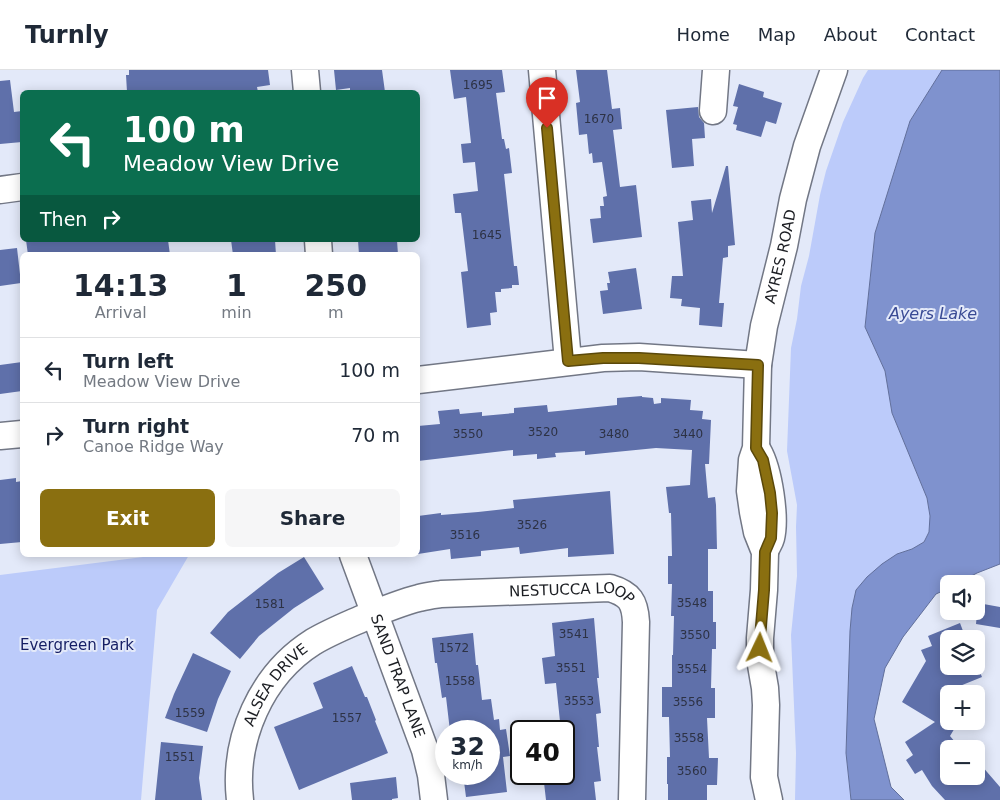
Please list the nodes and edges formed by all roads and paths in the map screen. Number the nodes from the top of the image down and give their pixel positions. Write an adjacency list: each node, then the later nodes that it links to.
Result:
1 (305, 70): 5 (street)
2 (542, 70): 9 (street)
3 (716, 70): 6 (street)
4 (834, 70): 10 (street, AYRES ROAD)
5 (306, 90)
6 (713, 111)
7 (20, 187): 8 (street)
8 (0, 190)
9 (568, 361): 10 (street); 11 (street)
10 (758, 365): 16 (street, AYRES ROAD)
11 (420, 380)
12 (20, 434): 13 (street)
13 (0, 436)
14 (354, 557): 15 (street, SAND TRAP LANE)
15 (374, 614): 17 (street, ALSEA DRIVE); 18 (street, SAND TRAP LANE); 19 (street, NESTUCCA LOOP)
16 (763, 792)
17 (240, 800)
18 (434, 800)
19 (632, 800)

